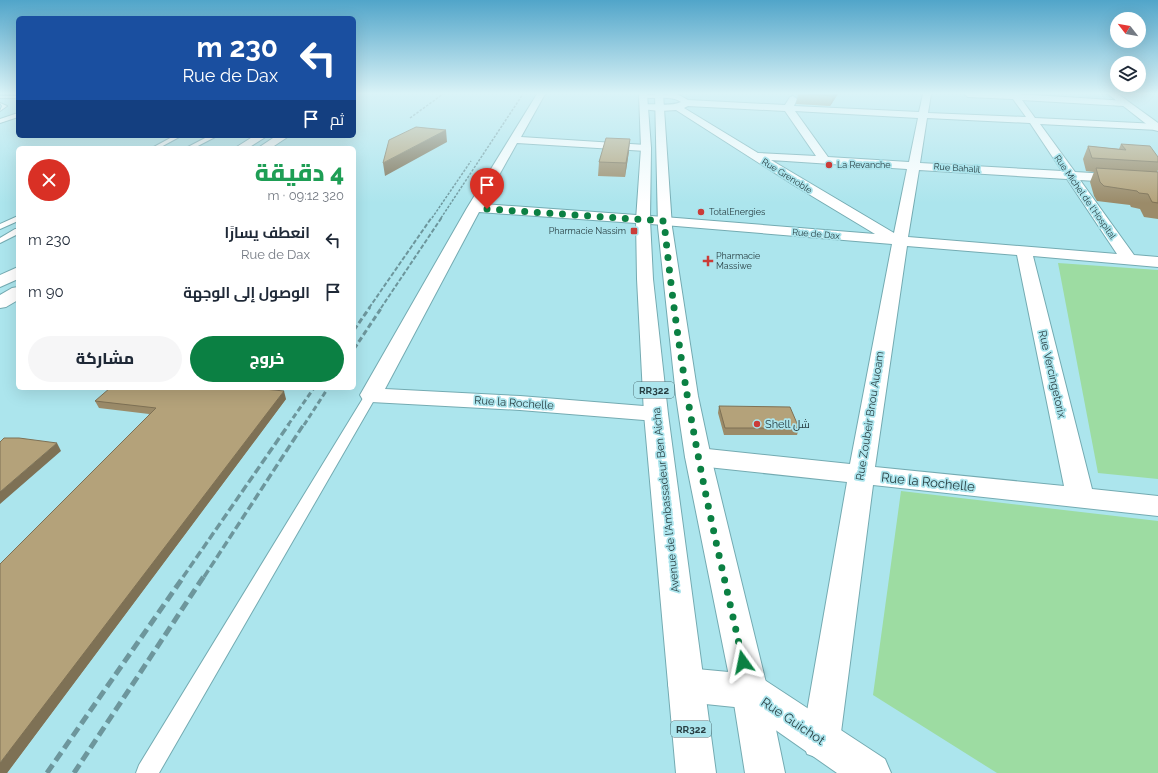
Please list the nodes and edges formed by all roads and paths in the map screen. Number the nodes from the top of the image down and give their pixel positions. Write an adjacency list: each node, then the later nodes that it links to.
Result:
1 (520, 130): 12 (street)
2 (651, 130): 17 (street, Avenue de l'Ambassadeur Ben Aicha / RR322)
3 (658, 130): 25 (street, Avenue de l'Ambassadeur Ben Aicha / RR322)
4 (712, 130): 18 (street, Rue Grenoble)
5 (803, 130): 19 (street)
6 (921, 130): 20 (street, Rue Zoubeir Bnou Auoam)
7 (1039, 130): 21 (street, Rue Michel de l'Hospital)
8 (174, 138): 13 (lane)
9 (210, 138): 14 (lane)
10 (258, 138): 15 (street)
11 (280, 138): 16 (street)
12 (514, 140): 17 (street); 23 (street)
13 (159, 146)
14 (193, 146)
15 (244, 146)
16 (266, 146)
17 (646, 148): 25 (street, Avenue de l'Ambassadeur Ben Aicha / RR322)
18 (757, 156): 19 (street, Rue Bahalil); 29 (street, Rue Grenoble)
19 (824, 160): 20 (street, Rue Bahalil)
20 (914, 165): 21 (street, Rue Bahalil); 29 (street, Rue Zoubeir Bnou Auoam)
21 (1070, 176): 22 (street, Rue Bahalil); 31 (street, Rue Michel de l'Hospital)
22 (1158, 181)
23 (474, 208): 25 (street, Rue de Dax); 35 (street)
24 (16, 219): 26 (lane)
25 (654, 221): 29 (street, Rue de Dax); 36 (street, Avenue de l'Ambassadeur Ben Aicha / RR322); 37 (street, Avenue de l'Ambassadeur Ben Aicha / RR322)
26 (0, 228)
27 (16, 232): 28 (lane)
28 (0, 241)
29 (900, 241): 30 (street, Rue de Dax); 38 (street, Rue Zoubeir Bnou Auoam)
30 (1024, 250): 31 (street, Rue de Dax); 39 (street, Rue Vercingetorix)
31 (1129, 259): 32 (street, Rue de Dax)
32 (1158, 262)
33 (9, 279): 34 (street)
34 (0, 303)
35 (371, 395): 36 (street, Rue la Rochelle); 44 (lane)
36 (656, 414): 41 (street, Avenue de l'Ambassadeur Ben Aicha / RR322)
37 (698, 457): 38 (street, Rue la Rochelle); 42 (street, Avenue de l'Ambassadeur Ben Aicha / RR322)
38 (861, 475): 39 (street, Rue la Rochelle); 43 (street, Rue Zoubeir Bnou Auoam)
39 (1080, 498): 40 (street, Rue la Rochelle)
40 (1158, 506)
41 (686, 685): 42 (street, Rue Guichot); 45 (street, Avenue de l'Ambassadeur Ben Aicha / RR322)
42 (750, 691): 43 (street, Rue Guichot); 46 (street, Avenue de l'Ambassadeur Ben Aicha / RR322)
43 (821, 740): 47 (street, Rue Guichot)
44 (147, 773)
45 (696, 773)
46 (765, 773)
47 (870, 773)

